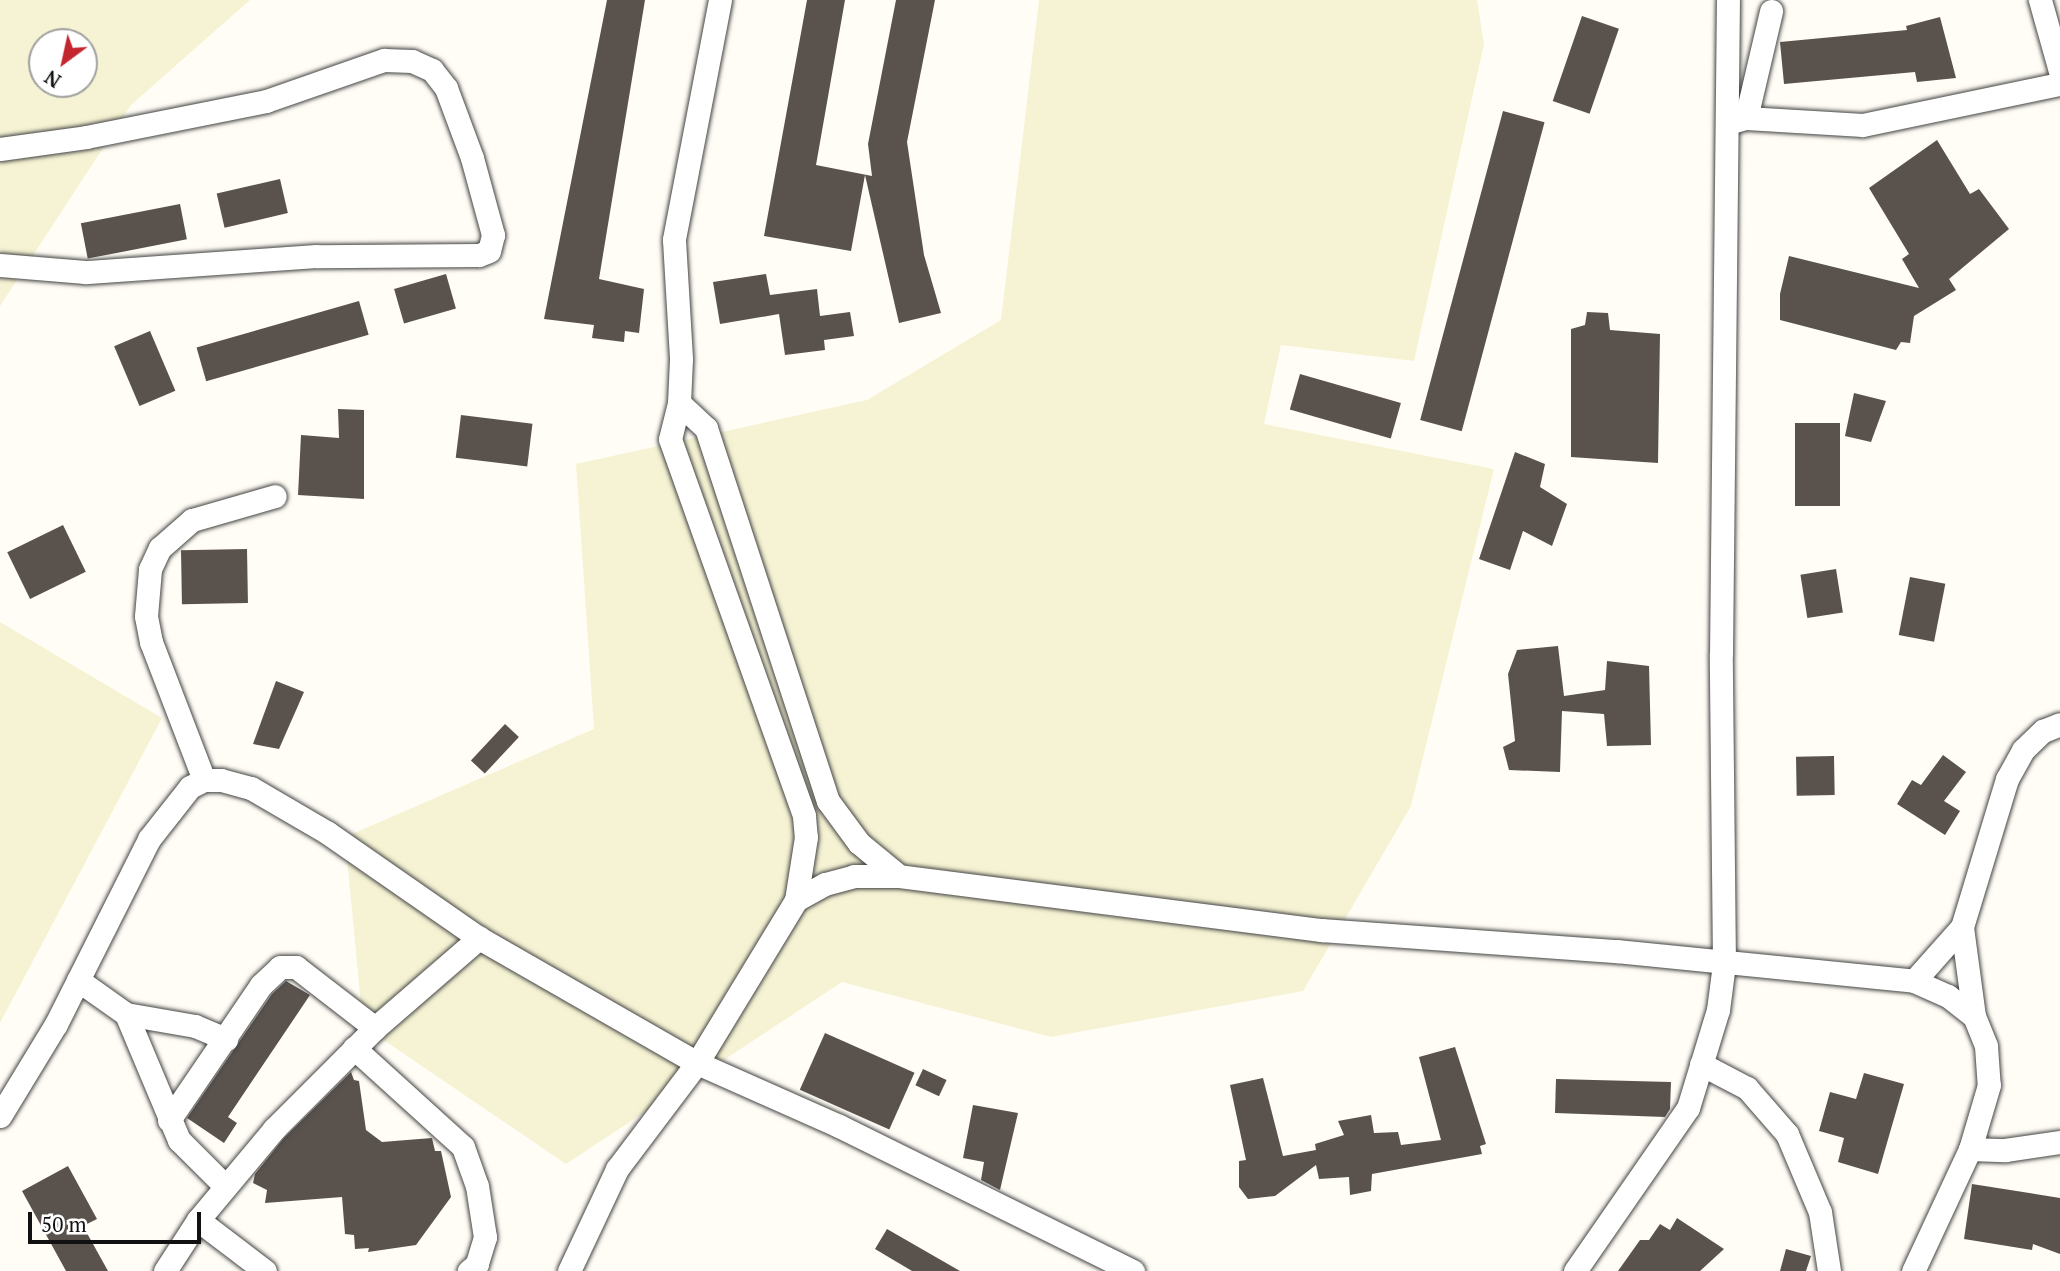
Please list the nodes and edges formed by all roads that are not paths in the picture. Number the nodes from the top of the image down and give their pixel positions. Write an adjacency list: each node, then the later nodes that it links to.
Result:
1 (720, 0): 10 (street)
2 (1728, 0): 7 (street)
3 (2040, 0): 5 (street)
4 (1771, 11): 7 (street)
5 (2060, 71)
6 (2060, 84): 7 (street)
7 (1737, 121): 18 (street)
8 (0, 149): 9 (street)
9 (0, 265)
10 (679, 403): 14 (street); 15 (street)
11 (275, 496): 13 (street)
12 (2060, 724): 16 (street)
13 (204, 780): 17 (street); 19 (street)
14 (899, 876): 15 (street); 18 (street)
15 (796, 900): 26 (street)
16 (1962, 927): 20 (street); 22 (street)
17 (479, 938): 23 (street); 26 (street)
18 (1724, 964): 20 (street); 27 (street)
19 (78, 980): 21 (street); 28 (street)
20 (1914, 981): 22 (street)
21 (126, 1014): 24 (street); 29 (street)
22 (1974, 1016): 31 (street)
23 (375, 1028): 24 (street); 25 (street)
24 (226, 1039): 29 (street)
25 (354, 1048): 32 (street); 34 (street)
26 (697, 1063): 37 (street); 38 (street)
27 (1701, 1064): 39 (street); 40 (street)
28 (0, 1116)
29 (169, 1121): 32 (street)
30 (2060, 1142): 31 (street)
31 (1970, 1149): 41 (street)
32 (225, 1186): 33 (street)
33 (198, 1220): 35 (street); 36 (street)
34 (476, 1269)
35 (164, 1271)
36 (265, 1271)
37 (569, 1271)
38 (1133, 1271)
39 (1575, 1271)
40 (1829, 1271)
41 (1913, 1271)

